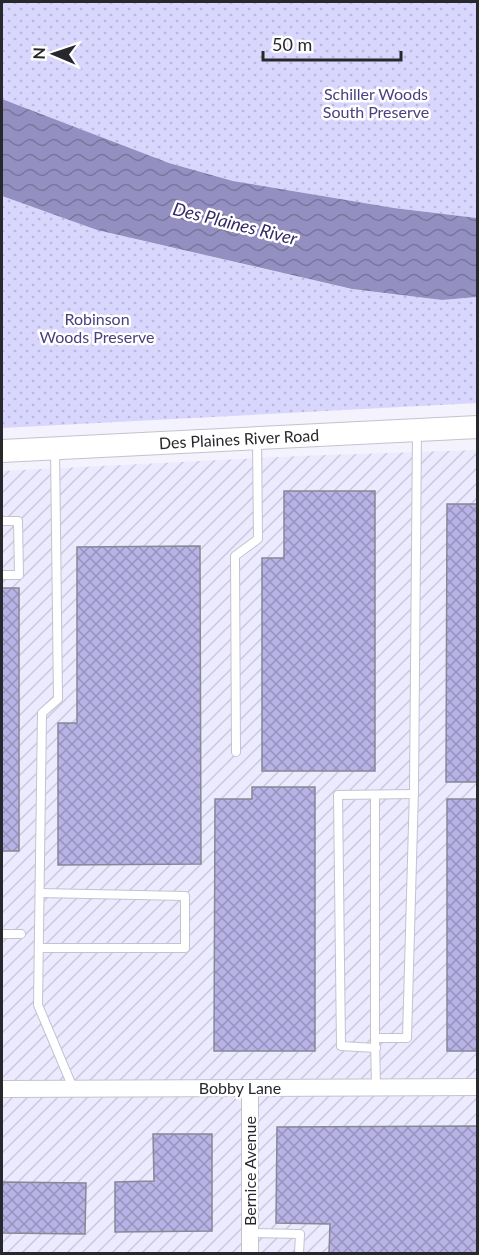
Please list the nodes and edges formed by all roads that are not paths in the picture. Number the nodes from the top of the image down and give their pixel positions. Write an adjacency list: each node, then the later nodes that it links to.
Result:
1 (477, 427): 2 (main road, Des Plaines River Road)
2 (417, 430): 3 (main road, Des Plaines River Road); 9 (lane)
3 (257, 438): 4 (main road, Des Plaines River Road); 8 (lane)
4 (55, 448): 5 (main road, Des Plaines River Road); 11 (lane)
5 (2, 451)
6 (2, 520): 7 (lane)
7 (2, 575)
8 (236, 752)
9 (414, 794): 10 (lane); 15 (lane)
10 (375, 795): 15 (lane); 16 (lane)
11 (40, 893): 14 (lane); 14 (lane)
12 (2, 934): 13 (lane)
13 (21, 934)
14 (39, 948): 19 (lane)
15 (375, 1038): 16 (lane)
16 (376, 1048): 17 (lane)
17 (376, 1087): 18 (street, Bobby Lane); 20 (street, Bobby Lane)
18 (477, 1087)
19 (74, 1088): 20 (street, Bobby Lane); 21 (street, Bobby Lane)
20 (250, 1088): 22 (street, Bernice Avenue)
21 (2, 1089)
22 (250, 1233): 23 (street, Bernice Avenue); 24 (lane)
23 (250, 1254)
24 (300, 1254)

